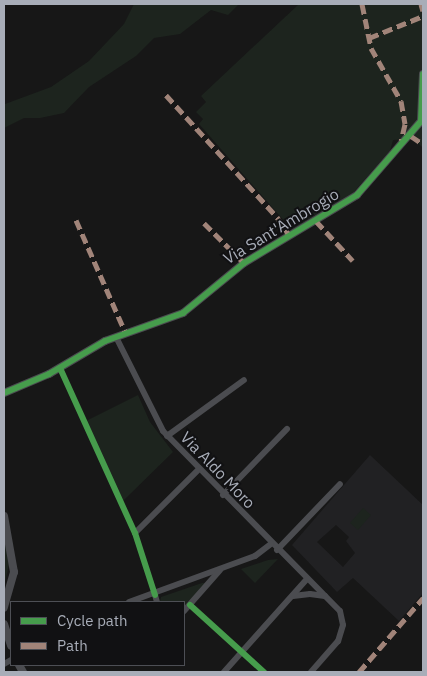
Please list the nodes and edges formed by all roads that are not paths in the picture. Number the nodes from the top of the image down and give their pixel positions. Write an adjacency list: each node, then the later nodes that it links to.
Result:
1 (423, 74): 2 (street, Via Sant'Ambrogio)
2 (116, 337): 4 (street, Via Sant'Ambrogio); 6 (street, Via Aldo Moro)
3 (244, 380): 6 (street)
4 (4, 393)
5 (288, 429): 9 (street)
6 (167, 436): 7 (street, Via Aldo Moro)
7 (198, 470): 9 (street, Via Aldo Moro); 11 (street)
8 (340, 484): 13 (street)
9 (223, 495): 12 (street, Via Aldo Moro)
10 (4, 516): 16 (street)
11 (135, 532)
12 (271, 544): 13 (street, Via Aldo Moro); 14 (street)
13 (277, 550): 15 (street, Via Aldo Moro)
14 (220, 570): 17 (street); 23 (street)
15 (307, 579): 18 (street); 19 (street, Via Aldo Moro)
16 (6, 592): 22 (street)
17 (154, 595): 20 (street); 21 (street)
18 (292, 597): 19 (street); 26 (street)
19 (329, 598): 27 (street)
20 (133, 601)
21 (157, 601)
22 (4, 608)
23 (185, 610)
24 (4, 624): 25 (street)
25 (8, 635)
26 (224, 672)
27 (310, 672)

